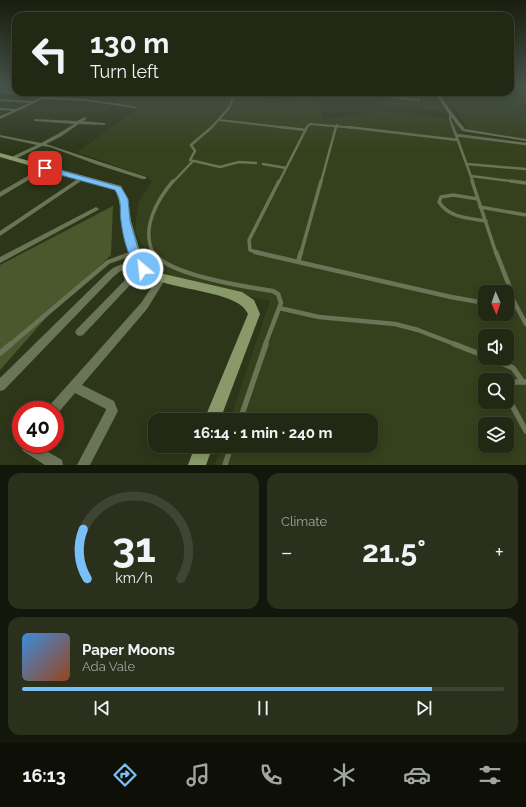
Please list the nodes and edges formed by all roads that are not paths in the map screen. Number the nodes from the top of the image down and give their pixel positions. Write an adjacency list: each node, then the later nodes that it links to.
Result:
1 (21, 108): 5 (street)
2 (227, 108): 10 (lane)
3 (446, 108): 6 (street)
4 (0, 109): 5 (street)
5 (16, 110): 7 (street)
6 (450, 113): 15 (lane); 18 (street)
7 (0, 118)
8 (85, 118): 11 (street)
9 (35, 120): 11 (street)
10 (220, 120): 14 (lane); 23 (lane)
11 (77, 122): 12 (street); 19 (street)
12 (104, 124)
13 (337, 125): 14 (lane); 17 (lane); 45 (lane)
14 (306, 130): 28 (lane)
15 (456, 135): 17 (lane); 20 (lane)
16 (0, 136): 19 (street)
17 (458, 140): 26 (lane)
18 (526, 140)
19 (41, 144): 22 (street); 32 (street)
20 (526, 144)
21 (0, 155): 22 (street)
22 (11, 159): 27 (street)
23 (192, 162): 24 (lane); 50 (lane)
24 (256, 163)
25 (263, 164): 28 (lane)
26 (467, 164): 29 (lane); 30 (lane)
27 (45, 168): 31 (street); 35 (street)
28 (286, 168): 45 (lane)
29 (526, 169)
30 (471, 176): 33 (lane); 37 (lane)
31 (82, 178): 42 (street); 44 (street)
32 (144, 178)
33 (526, 184)
34 (0, 190): 35 (street)
35 (8, 190): 36 (street)
36 (0, 195)
37 (478, 199): 38 (lane); 41 (lane)
38 (480, 207): 40 (lane); 41 (lane)
39 (96, 209): 43 (street)
40 (526, 215)
41 (486, 221): 47 (lane)
42 (0, 234)
43 (0, 260)
44 (138, 261): 46 (street); 52 (street); 53 (lane); 59 (street)
45 (298, 262): 48 (lane)
46 (162, 278): 58 (street); 62 (street)
47 (509, 285)
48 (478, 301)
49 (514, 302): 51 (lane)
50 (279, 308): 54 (lane); 63 (lane)
51 (526, 324)
52 (80, 332)
53 (0, 353)
54 (478, 353)
55 (506, 365): 57 (lane)
56 (514, 381): 57 (lane)
57 (524, 382)
58 (76, 384): 60 (street); 69 (street)
59 (0, 386)
60 (61, 401)
61 (514, 409): 64 (lane)
62 (215, 413)
63 (242, 413)
64 (526, 431)
65 (37, 453): 68 (street)
66 (201, 453): 70 (street)
67 (229, 453): 71 (lane)
68 (57, 465)
69 (83, 465)
70 (197, 465)
71 (225, 465)

